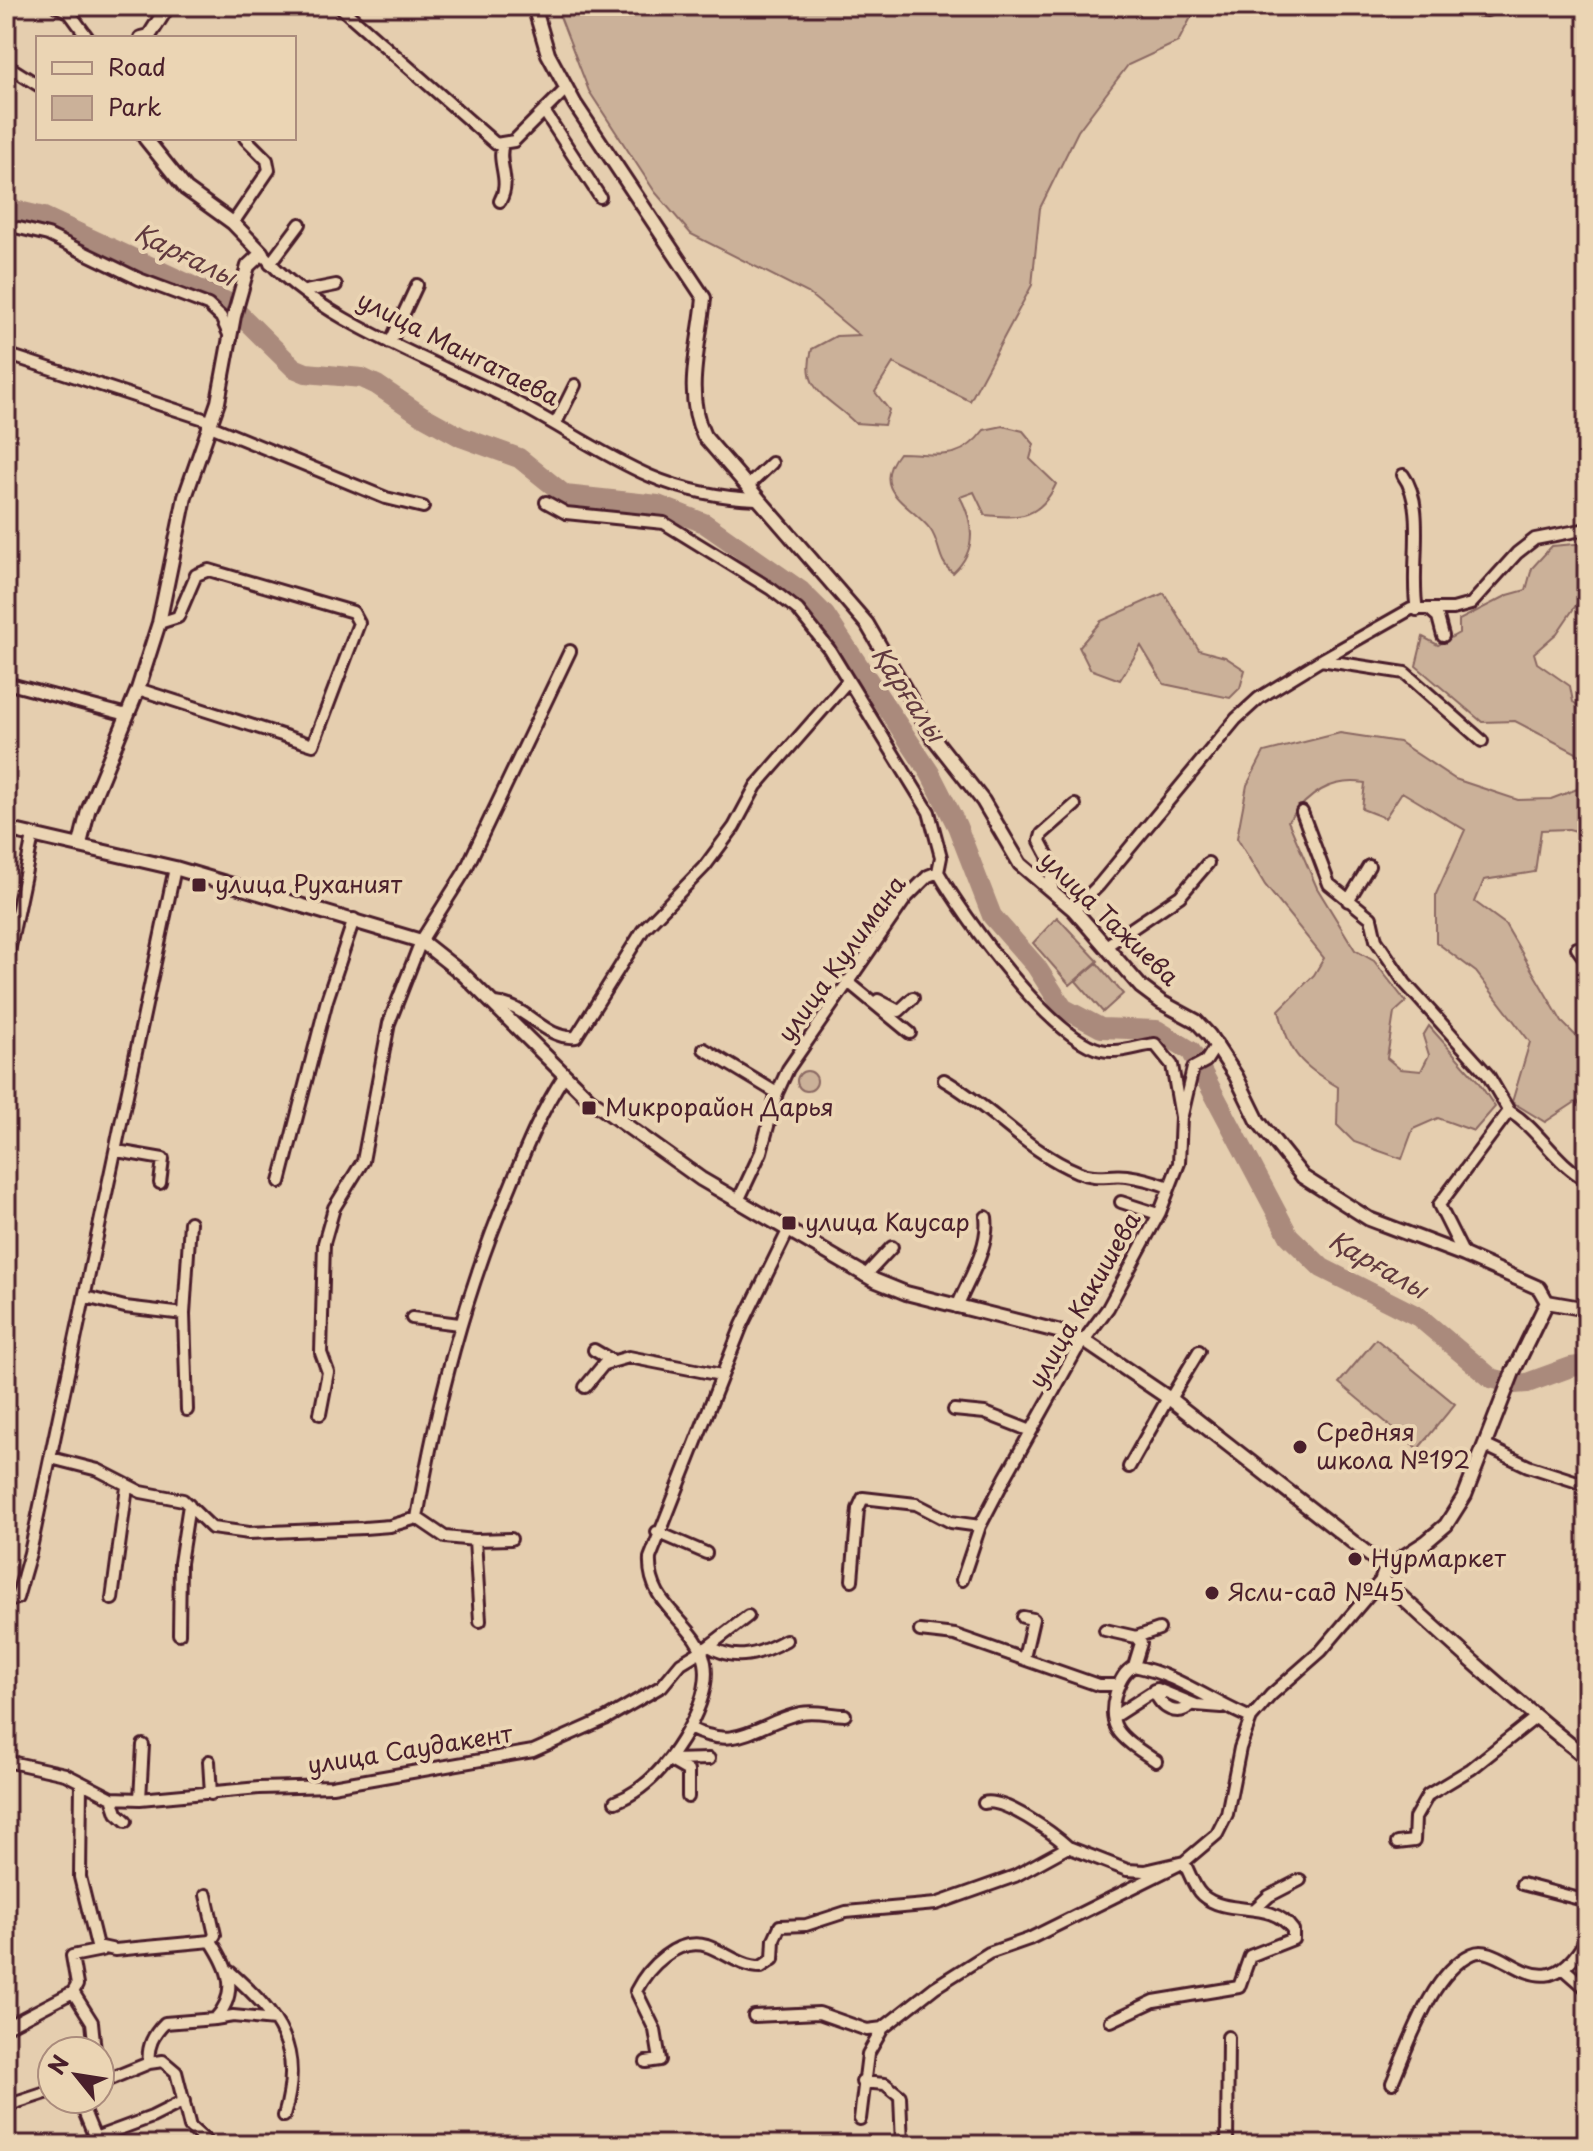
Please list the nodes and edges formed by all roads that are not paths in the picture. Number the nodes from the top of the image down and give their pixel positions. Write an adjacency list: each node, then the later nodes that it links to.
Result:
1 (56, 6): 7 (street)
2 (168, 6): 8 (street)
3 (339, 6): 15 (street)
4 (534, 6): 11 (street, улица Тажиева)
5 (1448, 6): 6 (street)
6 (1496, 6)
7 (87, 36)
8 (149, 36)
9 (6, 65): 10 (street)
10 (36, 84)
11 (567, 88): 12 (street); 33 (street, улица Тажиева)
12 (544, 111): 15 (street); 16 (street)
13 (147, 140): 18 (street, улица Мангатаева)
14 (247, 140): 18 (street)
15 (503, 144): 17 (street)
16 (600, 197)
17 (500, 201)
18 (233, 223): 21 (street, улица Мангатаева)
19 (300, 224): 21 (street)
20 (19, 228): 25 (street)
21 (266, 259): 24 (street, улица Мангатаева); 25 (street)
22 (336, 285): 24 (street)
23 (417, 285): 26 (street)
24 (306, 291): 26 (street, улица Мангатаева)
25 (232, 341): 29 (street)
26 (390, 343): 30 (street, улица Мангатаева)
27 (6, 354): 29 (street)
28 (575, 385): 30 (street)
29 (209, 423): 36 (street); 40 (street)
30 (556, 423): 34 (street, улица Мангатаева)
31 (772, 463): 33 (street)
32 (1403, 475): 38 (street)
33 (747, 487): 34 (street, улица Тажиева)
34 (757, 499): 58 (street, улица Тажиева)
35 (546, 502): 44 (street, улица Кулимана)
36 (423, 507)
37 (1587, 529): 39 (street)
38 (1417, 610): 39 (street); 43 (street)
39 (1430, 610): 41 (street)
40 (159, 623): 46 (street); 46 (street)
41 (1443, 636)
42 (570, 651): 62 (street)
43 (1321, 660): 48 (street); 60 (street)
44 (847, 682): 57 (street, улица Кулимана); 70 (street)
45 (6, 683): 47 (street)
46 (138, 689): 47 (street)
47 (127, 715): 53 (street)
48 (1482, 741)
49 (1075, 805): 58 (street)
50 (1302, 812): 59 (street)
51 (6, 829): 52 (street)
52 (33, 836): 53 (street); 65 (street)
53 (80, 844): 56 (street)
54 (1208, 863): 63 (street)
55 (1369, 866): 59 (street)
56 (175, 868): 61 (street); 79 (street)
57 (938, 872): 66 (street, улица Кулимана); 78 (street, улица Какишева)
58 (1053, 893): 60 (street, улица Тажиева)
59 (1348, 901): 77 (street)
60 (1074, 910): 63 (street, улица Тажиева)
61 (354, 919): 62 (street); 81 (street)
62 (421, 941): 70 (street); 109 (street)
63 (1106, 946): 72 (street, улица Тажиева)
64 (1577, 948): 67 (street)
65 (6, 966)
66 (847, 981): 68 (street); 76 (street, улица Кулимана)
67 (1587, 988)
68 (862, 991): 69 (street); 71 (street)
69 (913, 998)
70 (493, 1003): 74 (street)
71 (910, 1033)
72 (1217, 1044): 78 (street); 91 (street, улица Тажиева)
73 (704, 1049): 76 (street)
74 (564, 1076): 84 (street); 99 (street)
75 (944, 1080): 83 (street)
76 (777, 1093): 84 (street, улица Кулимана)
77 (1509, 1111): 80 (street); 91 (street)
78 (1181, 1117): 83 (street, улица Какишева)
79 (117, 1151): 82 (street); 93 (street)
80 (1587, 1180)
81 (280, 1182)
82 (160, 1183)
83 (1169, 1187): 86 (street, улица Какишева)
84 (738, 1201): 89 (street)
85 (1121, 1202): 86 (street)
86 (1158, 1214): 100 (street, улица Какишева)
87 (986, 1217): 95 (street)
88 (190, 1222): 97 (street)
89 (788, 1231): 92 (street); 104 (street)
90 (892, 1247): 92 (street)
91 (1464, 1255): 94 (street, улица Тажиева)
92 (865, 1276): 95 (street)
93 (86, 1297): 97 (street); 112 (street)
94 (1547, 1302): 96 (street); 111 (street)
95 (957, 1307): 100 (street)
96 (1587, 1309)
97 (184, 1314): 107 (street)
98 (412, 1318): 99 (street)
99 (459, 1324): 117 (street)
100 (1086, 1342): 106 (street); 110 (street, улица Какишева)
101 (594, 1350): 103 (street)
102 (1199, 1351): 106 (street)
103 (611, 1360): 104 (street); 105 (street)
104 (721, 1375): 119 (street)
105 (585, 1387)
106 (1169, 1398): 113 (street); 123 (street)
107 (187, 1410)
108 (954, 1410): 110 (street)
109 (320, 1414)
110 (1031, 1431): 118 (street, улица Какишева)
111 (1486, 1446): 114 (street); 123 (street)
112 (51, 1458): 115 (street); 127 (street)
113 (1129, 1467)
114 (1587, 1485)
115 (127, 1487): 116 (street); 126 (street)
116 (189, 1505): 117 (street); 134 (street)
117 (417, 1518): 121 (street)
118 (980, 1526): 124 (street); 125 (street, улица Какишева)
119 (657, 1532): 122 (street); 137 (street)
120 (511, 1539): 121 (street)
121 (475, 1540): 130 (street)
122 (706, 1553)
123 (1384, 1574): 144 (street); 145 (street)
124 (852, 1580)
125 (962, 1580)
126 (112, 1599)
127 (6, 1602)
128 (748, 1616): 137 (street, улица Саудакент)
129 (1023, 1617): 138 (street)
130 (480, 1621)
131 (1159, 1629): 135 (street)
132 (1105, 1630): 135 (street)
133 (920, 1631): 138 (street)
134 (179, 1634)
135 (1136, 1637): 139 (street)
136 (786, 1640): 137 (street)
137 (705, 1647): 146 (street); 155 (street, улица Саудакент)
138 (1024, 1658): 140 (street)
139 (1134, 1666): 140 (street); 141 (street)
140 (1119, 1685): 143 (street)
141 (1224, 1707): 143 (street); 144 (street)
142 (845, 1715): 146 (street)
143 (1115, 1716): 153 (street)
144 (1251, 1718): 163 (street)
145 (1535, 1718): 148 (street); 164 (street)
146 (689, 1728): 150 (street)
147 (143, 1745): 158 (street)
148 (1587, 1758)
149 (709, 1759): 150 (street)
150 (669, 1760): 156 (street); 159 (street)
151 (6, 1761): 154 (street, улица Саудакент)
152 (209, 1761): 155 (street)
153 (1156, 1761)
154 (81, 1782): 157 (street, улица Саудакент); 174 (street)
155 (211, 1794): 158 (street, улица Саудакент)
156 (688, 1797)
157 (112, 1798): 158 (street, улица Саудакент); 161 (street)
158 (140, 1799)
159 (615, 1802)
160 (984, 1803): 165 (street)
161 (126, 1821)
162 (1228, 1827): 163 (street)
163 (1219, 1836): 166 (street)
164 (1397, 1843)
165 (1068, 1847): 166 (street); 187 (street)
166 (1184, 1862): 171 (street); 184 (street)
167 (1300, 1880): 171 (street)
168 (1522, 1884): 170 (street)
169 (206, 1895): 173 (street)
170 (1587, 1901)
171 (1256, 1908): 182 (street)
172 (1587, 1938): 175 (street)
173 (211, 1941): 174 (street); 176 (street)
174 (104, 1950): 178 (street)
175 (1563, 1968): 177 (street); 191 (street)
176 (230, 1972): 180 (street); 181 (street)
177 (1587, 1989)
178 (73, 1992): 183 (street); 185 (street)
179 (754, 2016): 184 (street)
180 (215, 2019): 181 (street); 188 (street)
181 (275, 2020): 196 (street)
182 (1111, 2021)
183 (6, 2027)
184 (883, 2028): 190 (street)
185 (93, 2035)
186 (1228, 2037): 202 (street)
187 (646, 2062)
188 (149, 2063): 189 (street); 193 (street)
189 (116, 2076)
190 (862, 2082): 197 (street); 201 (street)
191 (1392, 2083)
192 (36, 2096): 194 (street)
193 (184, 2101): 198 (street); 200 (street)
194 (6, 2106)
195 (86, 2115): 198 (street)
196 (284, 2116)
197 (860, 2119)
198 (95, 2138): 199 (street)
199 (76, 2145)
200 (210, 2145)
201 (902, 2145)
202 (1227, 2145)

